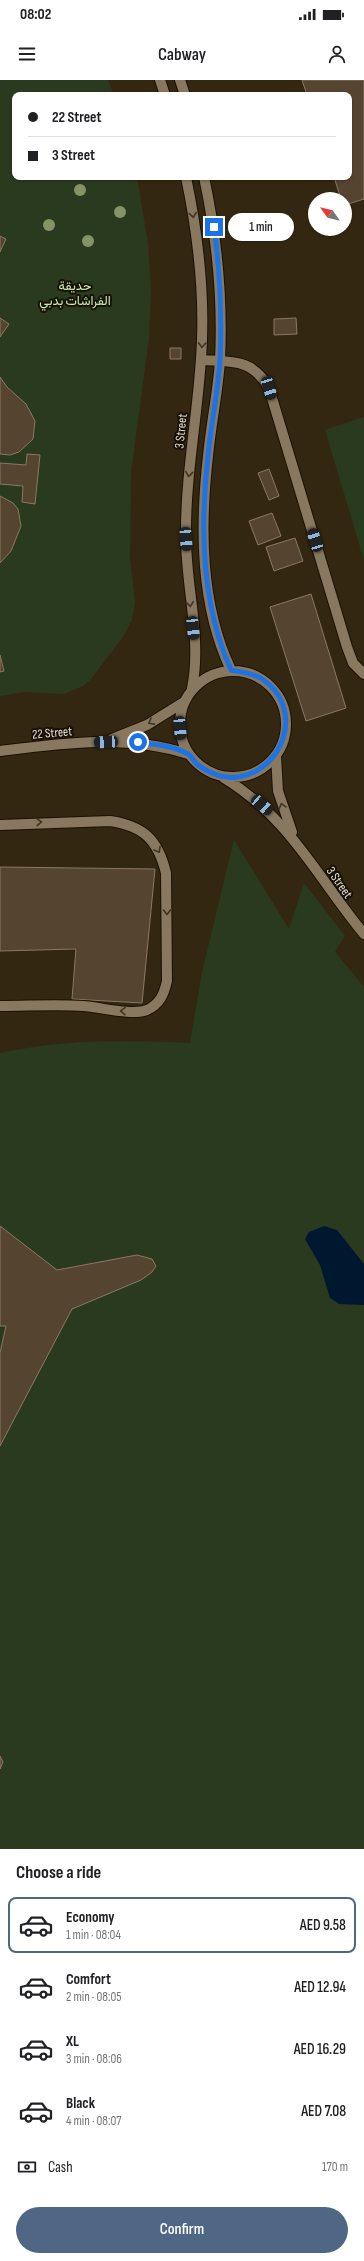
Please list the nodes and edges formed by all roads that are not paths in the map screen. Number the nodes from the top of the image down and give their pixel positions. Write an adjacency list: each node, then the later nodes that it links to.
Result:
1 (160, 80): 3 (street)
2 (180, 80): 4 (street)
3 (164, 92)
4 (184, 92)
5 (187, 180): 7 (street, 3 Street, one-way to 7)
6 (205, 180): 8 (street)
7 (201, 360): 8 (street); 11 (street, 3 Street, one-way to 11)
8 (220, 361): 9 (street); 10 (street)
9 (231, 670): 11 (street); 16 (street)
10 (364, 674)
11 (192, 688): 12 (street)
12 (184, 702): 13 (street, 22 Street, one-way to 13); 15 (street)
13 (106, 742): 14 (street, 22 Street); 15 (street, 22 Street)
14 (0, 751)
15 (188, 754): 17 (street)
16 (276, 756): 17 (street); 19 (street, 3 Street, one-way to 16)
17 (222, 776): 19 (street, 3 Street)
18 (0, 825): 21 (street, one-way to 21)
19 (297, 843): 20 (street, 3 Street)
20 (364, 934)
21 (0, 1006)

